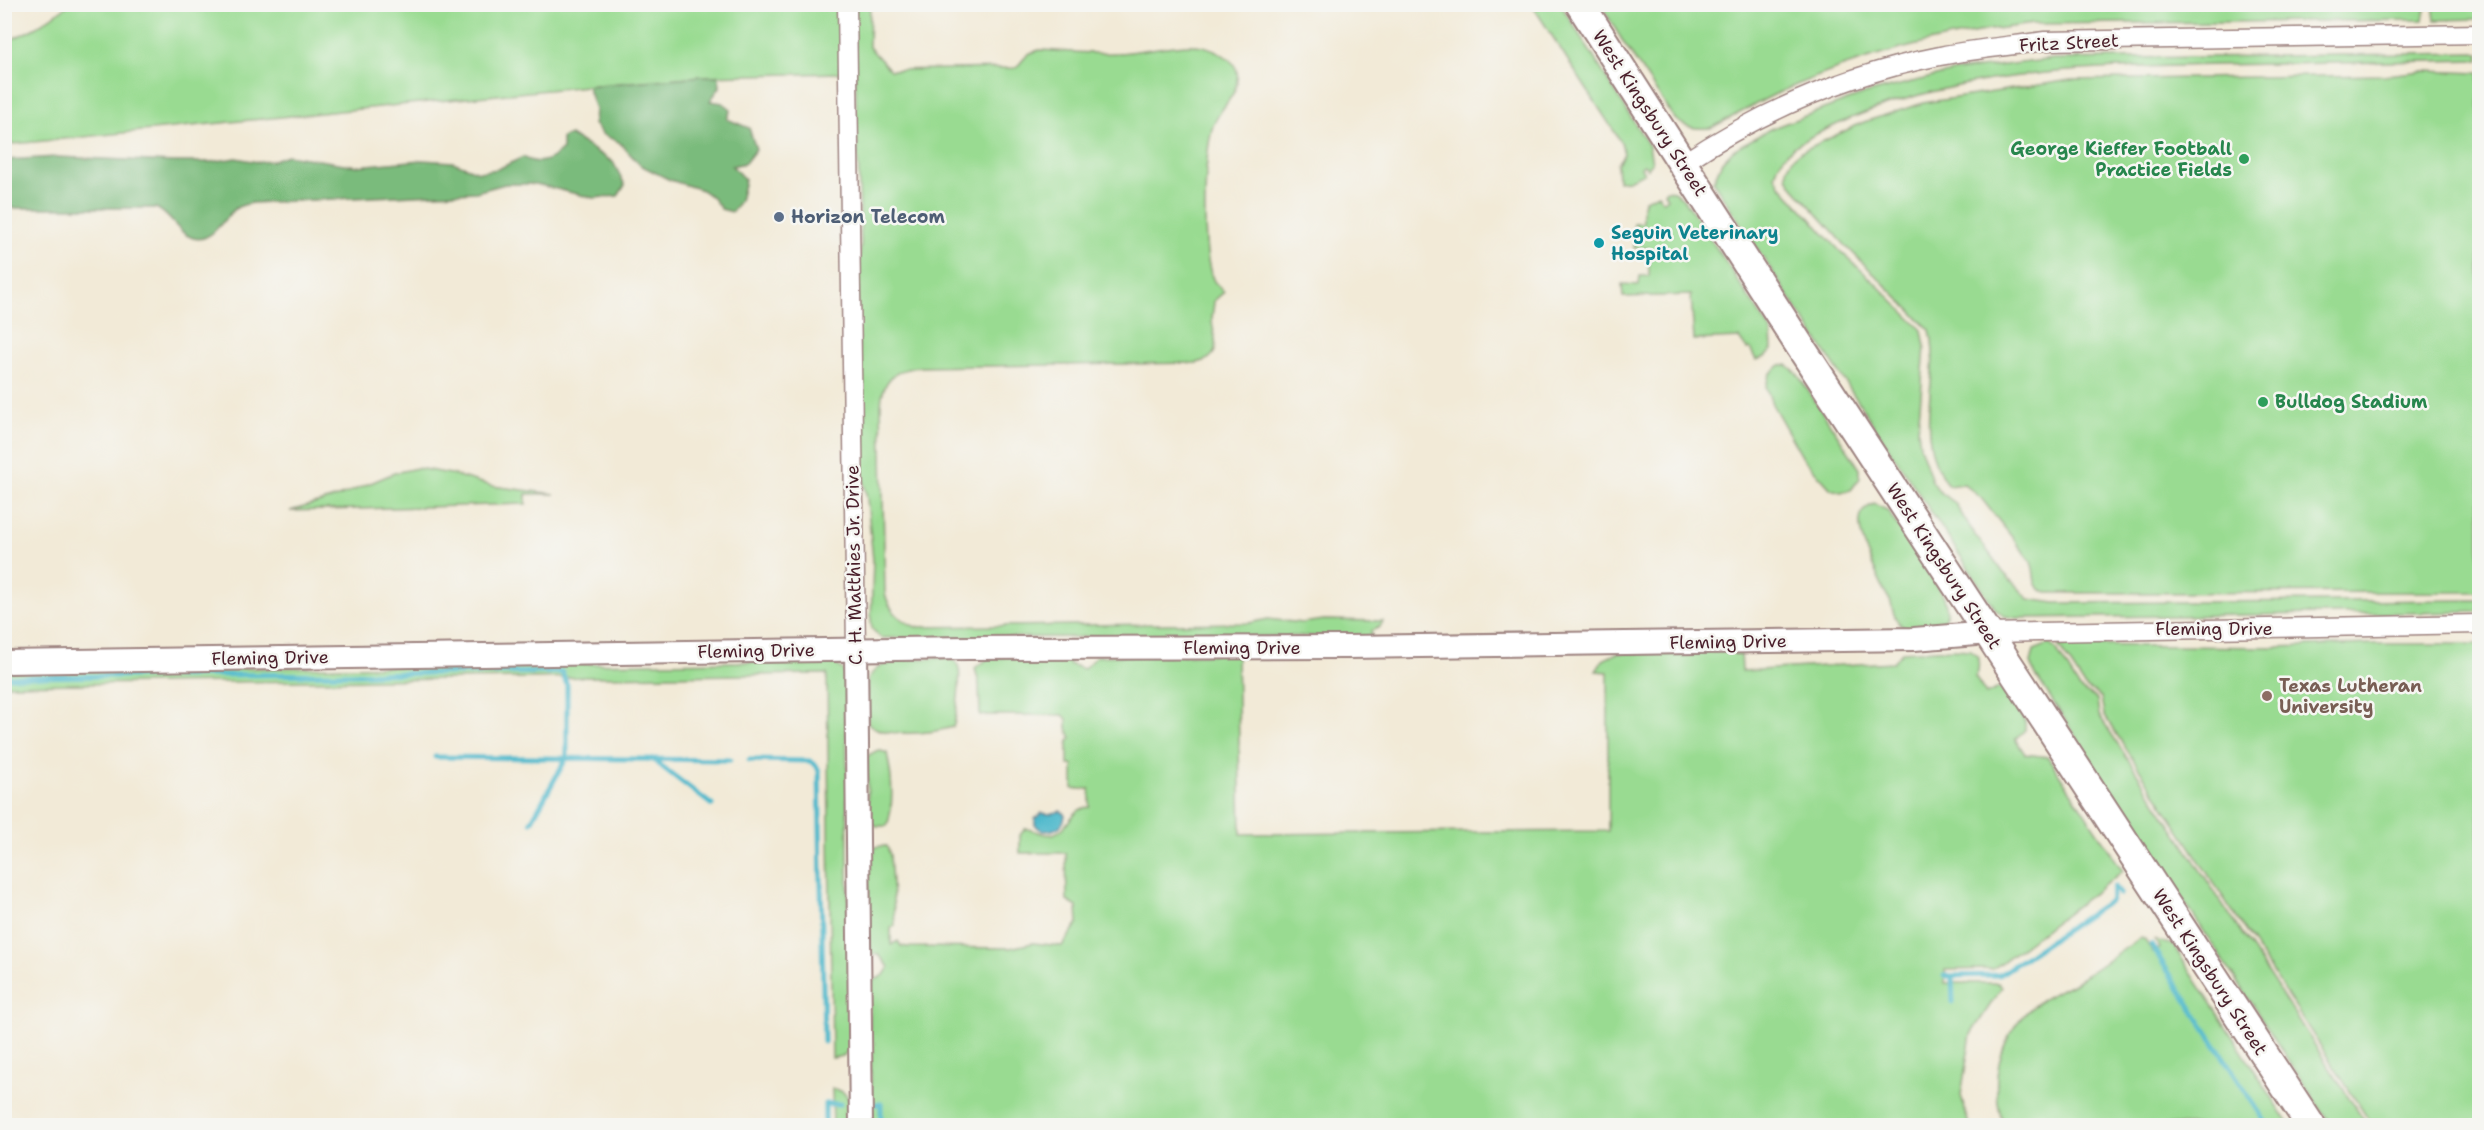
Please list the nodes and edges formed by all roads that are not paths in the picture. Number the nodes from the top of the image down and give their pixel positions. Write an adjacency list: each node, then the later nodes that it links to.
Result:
1 (847, 4): 7 (street, C. H. Matthies Jr. Drive)
2 (1581, 4): 4 (main road, West Kingsbury Street)
3 (2480, 34): 4 (street, Fritz Street)
4 (1683, 163): 6 (main road, West Kingsbury Street)
5 (2480, 624): 6 (street, Fleming Drive)
6 (1989, 633): 7 (street, Fleming Drive); 10 (main road, West Kingsbury Street)
7 (856, 649): 8 (street, Fleming Drive); 9 (street, C. H. Matthies Jr. Drive)
8 (4, 662)
9 (861, 1125)
10 (2311, 1125)

